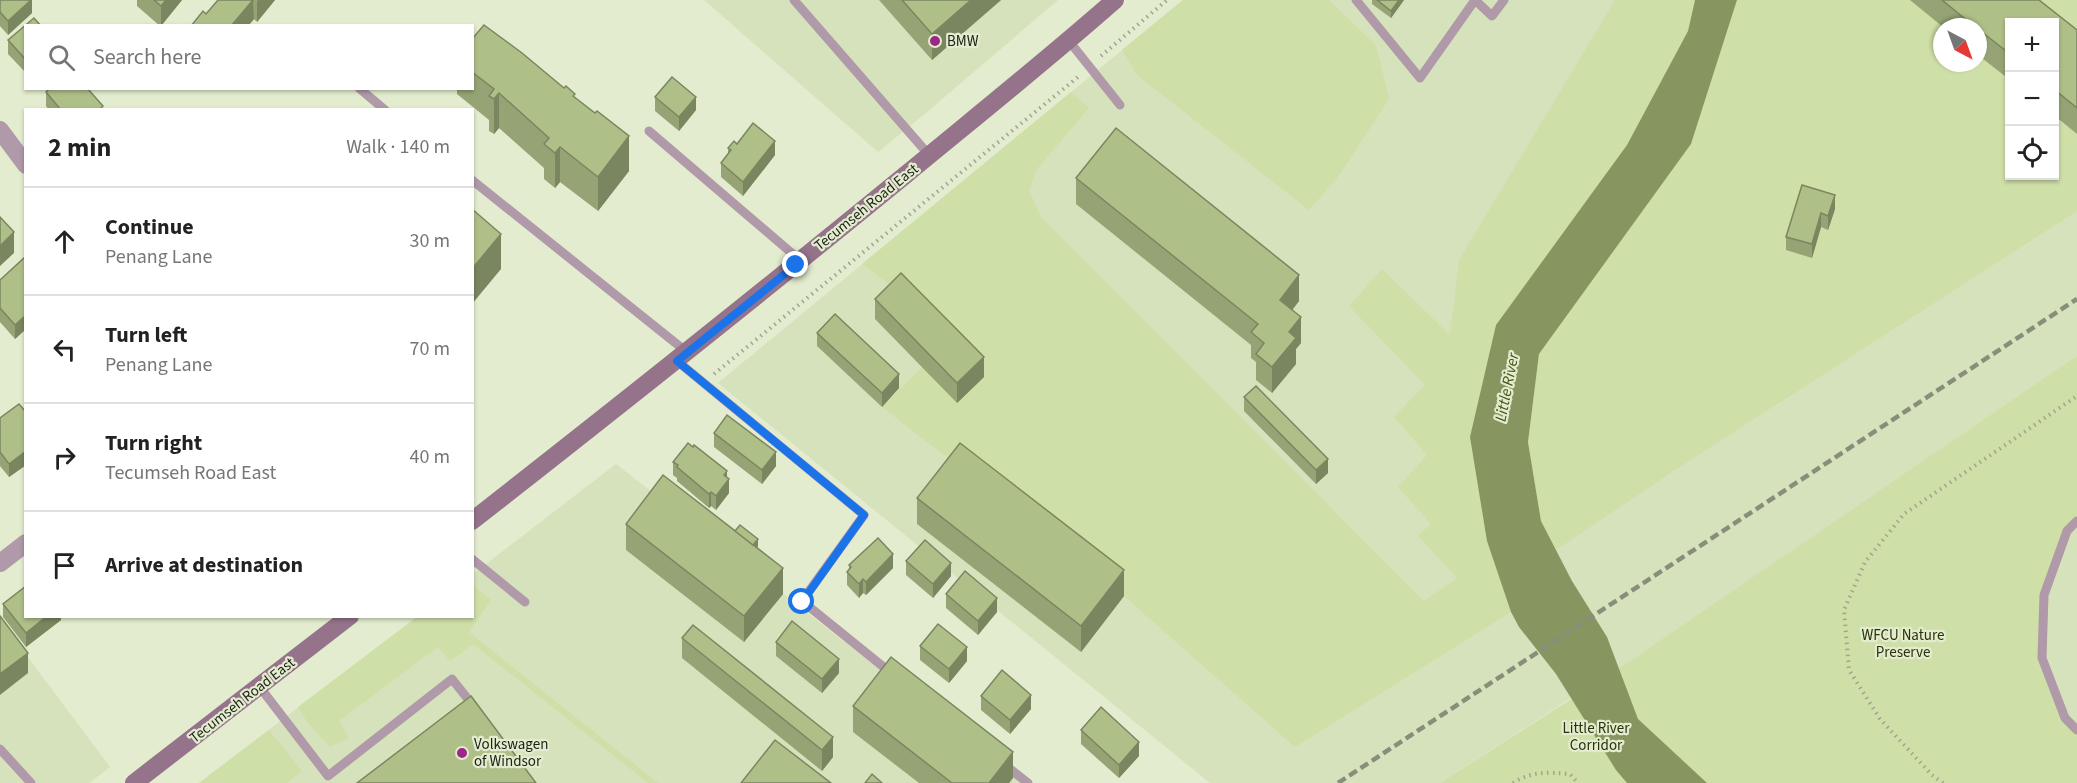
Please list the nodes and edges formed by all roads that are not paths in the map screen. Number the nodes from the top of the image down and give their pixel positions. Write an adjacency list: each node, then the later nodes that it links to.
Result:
1 (794, 0): 12 (lane)
2 (1115, 0): 6 (main road, Tecumseh Road East)
3 (1356, 0): 4 (lane)
4 (1475, 0): 5 (lane)
5 (1504, 0)
6 (1069, 40): 8 (lane); 12 (main road, Tecumseh Road East)
7 (361, 90): 9 (lane)
8 (1120, 105)
9 (383, 108)
10 (649, 131): 15 (lane)
11 (3, 139): 13 (street)
12 (930, 155): 15 (main road, Tecumseh Road East)
13 (24, 163)
14 (474, 182): 16 (lane)
15 (801, 261): 16 (main road, Tecumseh Road East)
16 (682, 357): 17 (main road, Tecumseh Road East); 24 (lane)
17 (474, 519)
18 (2077, 521): 27 (lane)
19 (24, 545): 21 (street)
20 (474, 561): 22 (lane)
21 (0, 563)
22 (525, 602)
23 (347, 618): 25 (main road, Tecumseh Road East)
24 (902, 681)
25 (259, 687): 30 (lane); 32 (main road, Tecumseh Road East)
26 (483, 719): 30 (lane)
27 (2077, 730)
28 (0, 749): 31 (lane)
29 (1001, 761): 34 (lane)
30 (328, 776): 33 (lane)
31 (31, 783)
32 (134, 783)
33 (319, 783)
34 (1028, 783)

